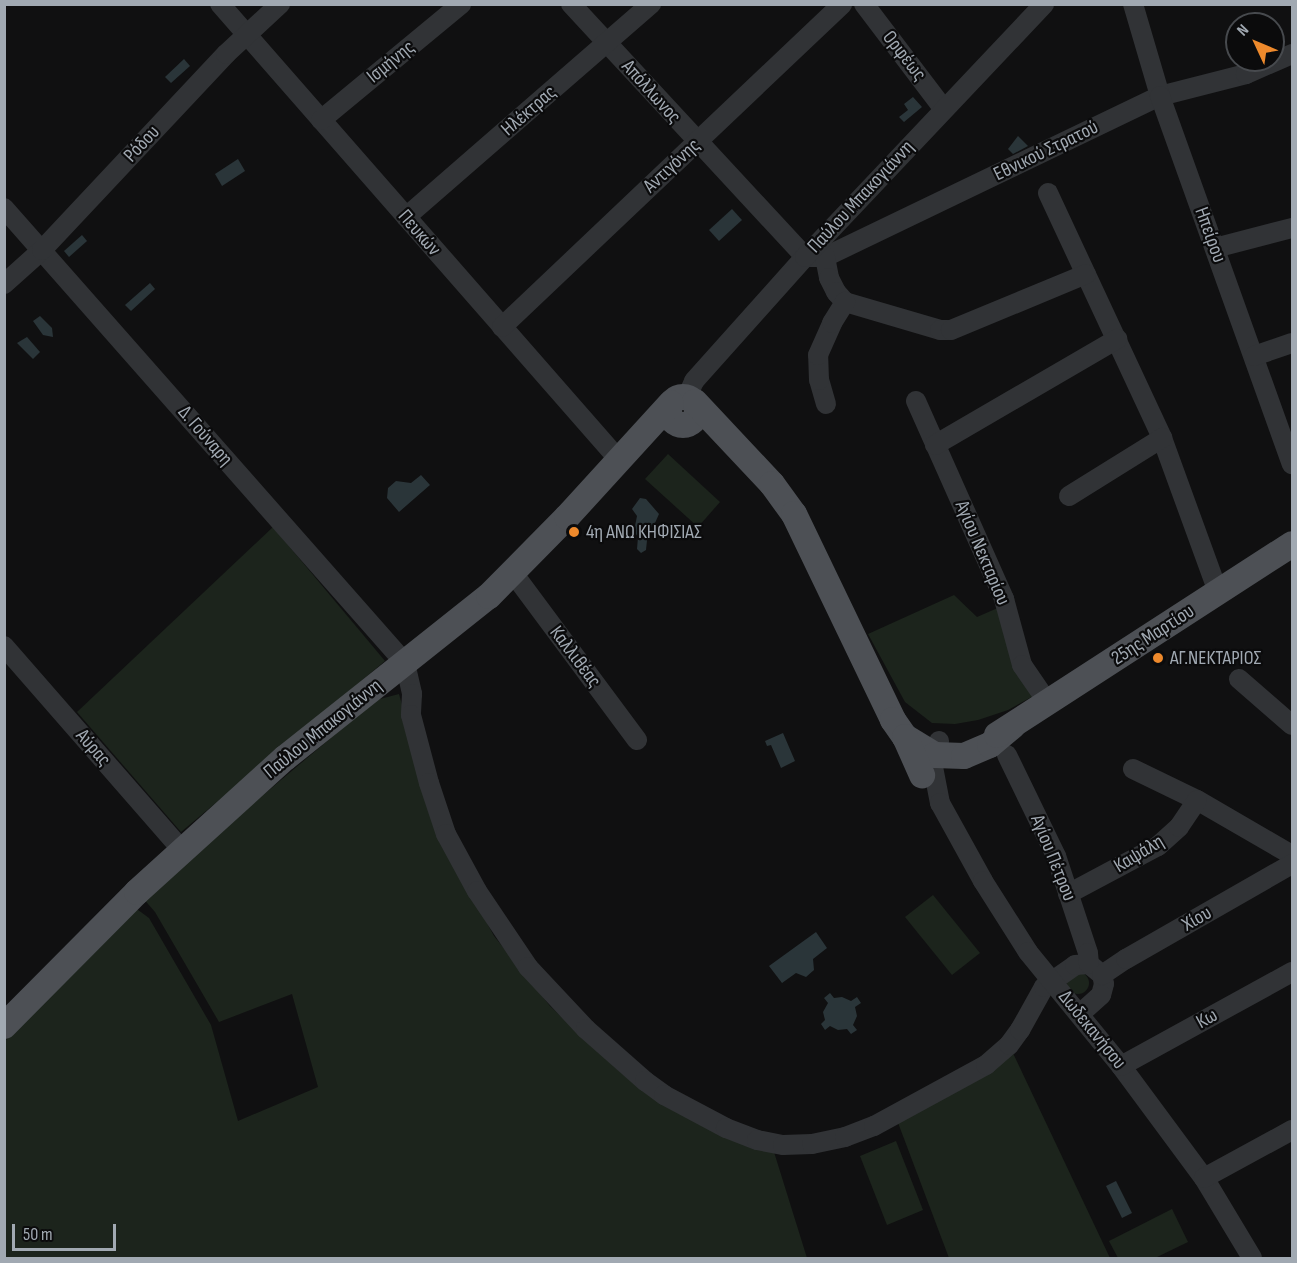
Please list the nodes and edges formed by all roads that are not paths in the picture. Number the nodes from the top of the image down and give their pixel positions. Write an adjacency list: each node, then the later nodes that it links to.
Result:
1 (220, 4): 10 (street, Πευκών)
2 (280, 4): 10 (street, Ρόδου)
3 (461, 4): 15 (street, Ισμήνης)
4 (570, 4): 11 (street, Απόλλωνος)
5 (651, 4): 11 (street, Ηλέκτρας)
6 (843, 4): 16 (street, Αντιγόνης)
7 (864, 4): 14 (street, Ορφέως)
8 (1044, 4): 14 (street, Παύλου Μπακογιάννη)
9 (1133, 4): 13 (street, Ηπείρου)
10 (246, 35): 15 (street, Πευκών); 22 (street, Ρόδου)
11 (607, 44): 16 (street, Απόλλωνος); 19 (street, Ηλέκτρας)
12 (1293, 54): 13 (street, Εθνικού Στρατού)
13 (1160, 96): 21 (street, Ηπείρου); 24 (street, Εθνικού Στρατού)
14 (944, 108): 23 (street, Παύλου Μπακογιάννη)
15 (321, 120): 19 (street, Πευκών)
16 (697, 142): 23 (street, Απόλλωνος); 28 (street, Αντιγόνης)
17 (1048, 193): 25 (street)
18 (4, 208): 22 (street, Δ. Γούναρη)
19 (406, 218): 28 (street, Πευκών)
20 (1293, 228): 21 (street)
21 (1215, 248): 31 (street, Ηπείρου)
22 (42, 250): 26 (street, Ρόδου); 44 (street, Δ. Γούναρη)
23 (805, 257): 24 (street, Εθνικού Στρατού); 34 (street, Παύλου Μπακογιάννη)
24 (825, 257): 27 (street)
25 (1086, 274): 27 (street); 29 (street)
26 (4, 284)
27 (845, 302): 33 (street)
28 (502, 327): 37 (street, Πευκών)
29 (1117, 339): 35 (street); 36 (street)
30 (1293, 343): 31 (street)
31 (1254, 356): 38 (street, Ηπείρου)
32 (916, 401): 36 (street, Αγίου Νεκταρίου)
33 (826, 404)
34 (683, 410): 37 (main road, Παύλου Μπακογιάννη); 49 (main road)
35 (1162, 438): 39 (street); 42 (street)
36 (935, 445): 46 (street, Αγίου Νεκταρίου)
37 (619, 460): 41 (main road, Παύλου Μπακογιάννη)
38 (1293, 465)
39 (1069, 496)
40 (1293, 544): 42 (main road, 25ης Μαρτίου)
41 (513, 573): 44 (main road, Παύλου Μπακογιάννη); 48 (street, Καλλιθέας)
42 (1218, 592): 46 (main road, 25ης Μαρτίου)
43 (4, 646): 53 (street, Αύρας)
44 (405, 663): 53 (main road, Παύλου Μπακογιάννη); 59 (street)
45 (1239, 679): 47 (street)
46 (1048, 703): 49 (main road, 25ης Μαρτίου)
47 (1293, 724)
48 (637, 740)
49 (930, 753): 59 (street, Δωδεκανήσου)
50 (1007, 755): 56 (street, Αγίου Πέτρου)
51 (1133, 769): 52 (street)
52 (1197, 800): 54 (street); 56 (street, Καψάλη)
53 (182, 850): 61 (main road, Παύλου Μπακογιάννη)
54 (1293, 855)
55 (1293, 864): 57 (street, Χίου)
56 (1068, 894): 57 (street, Αγίου Πέτρου)
57 (1096, 970): 59 (street, Χίου); 60 (street)
58 (1293, 972): 62 (street, Κω)
59 (1052, 980): 60 (street, Δωδεκανήσου)
60 (1080, 1014): 62 (street, Δωδεκανήσου)
61 (4, 1026)
62 (1121, 1066): 64 (street, Δωδεκανήσου)
63 (1293, 1130): 64 (street)
64 (1204, 1178): 65 (street, Δωδεκανήσου)
65 (1252, 1258)

